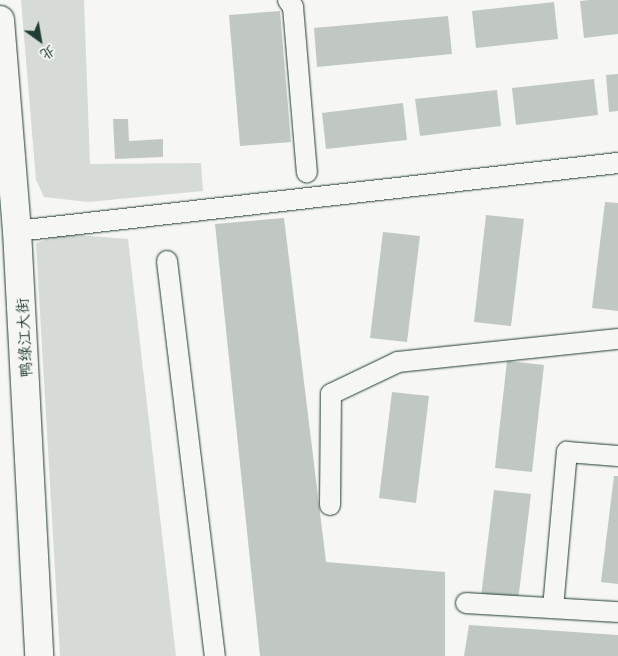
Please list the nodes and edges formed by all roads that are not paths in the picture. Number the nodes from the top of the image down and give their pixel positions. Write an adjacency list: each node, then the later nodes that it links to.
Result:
1 (288, 0): 4 (street)
2 (0, 20): 5 (highway, 鸭绿江大街)
3 (618, 163): 5 (street)
4 (307, 172)
5 (17, 231): 13 (highway, 鸭绿江大街)
6 (166, 261): 14 (street)
7 (618, 338): 9 (street)
8 (618, 456): 11 (street)
9 (330, 505)
10 (466, 603): 11 (street)
11 (553, 608): 12 (street)
12 (618, 612)
13 (39, 656)
14 (214, 656)

